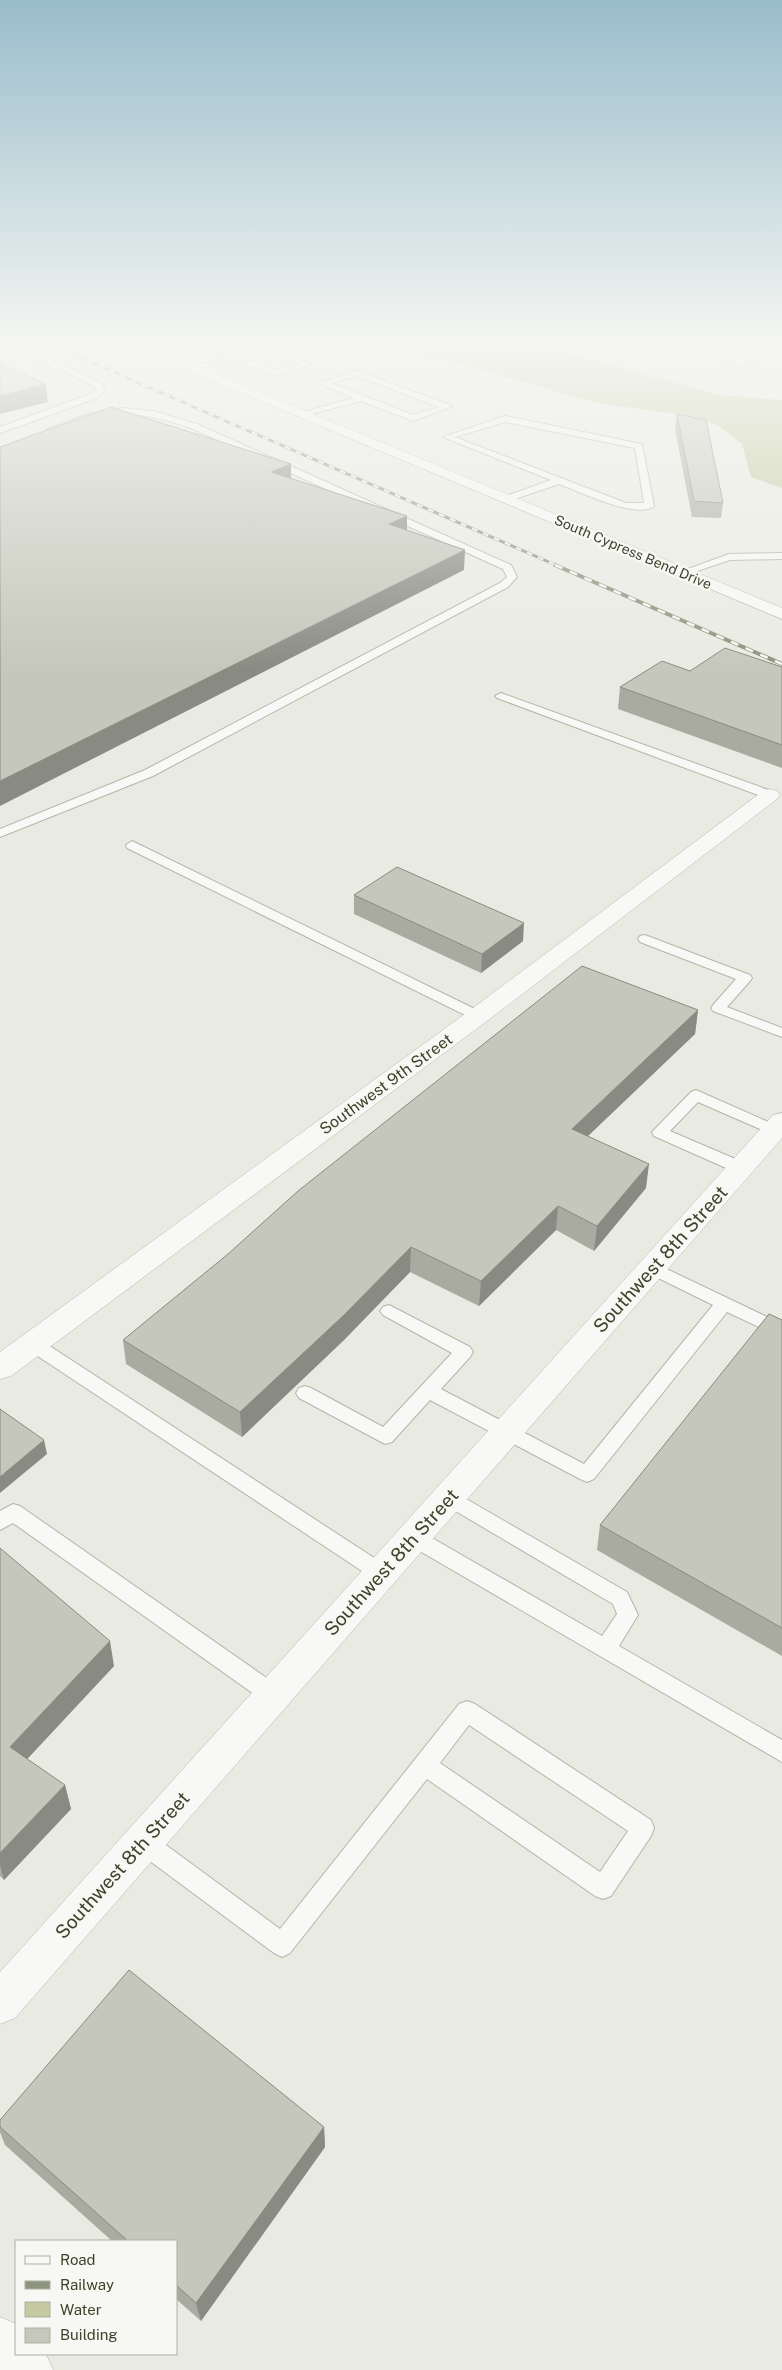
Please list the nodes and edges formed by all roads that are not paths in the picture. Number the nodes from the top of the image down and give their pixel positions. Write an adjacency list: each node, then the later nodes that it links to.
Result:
1 (251, 452): 12 (lane)
2 (391, 452): 6 (street, South Cypress Bend Drive)
3 (484, 452): 5 (lane)
4 (640, 452): 5 (lane)
5 (558, 481): 6 (lane)
6 (506, 499): 8 (street, South Cypress Bend Drive)
7 (782, 556): 8 (lane)
8 (682, 573): 9 (street, South Cypress Bend Drive)
9 (782, 614)
10 (501, 696): 11 (lane)
11 (770, 795): 15 (street, Southwest 9th Street)
12 (0, 833)
13 (132, 845): 15 (lane)
14 (645, 939): 16 (lane)
15 (478, 1016): 23 (street, Southwest 9th Street)
16 (782, 1033)
17 (778, 1125): 18 (street, Southwest 8th Street); 18 (lane)
18 (741, 1168): 19 (street, Southwest 8th Street)
19 (652, 1268): 20 (lane); 27 (street, Southwest 8th Street)
20 (724, 1304): 22 (lane); 27 (lane)
21 (389, 1311): 25 (lane)
22 (782, 1332)
23 (33, 1344): 24 (street, Southwest 9th Street); 31 (lane)
24 (0, 1368)
25 (429, 1392): 26 (lane); 27 (lane)
26 (305, 1393)
27 (506, 1432): 28 (street, Southwest 8th Street)
28 (448, 1497): 30 (street, Southwest 8th Street); 32 (lane)
29 (0, 1522): 33 (lane)
30 (413, 1538): 31 (street, Southwest 8th Street); 32 (lane)
31 (381, 1573): 33 (street, Southwest 8th Street)
32 (605, 1649): 34 (lane)
33 (273, 1695): 36 (street, Southwest 8th Street)
34 (782, 1752)
35 (425, 1765): 35 (lane); 36 (lane)
36 (143, 1842): 37 (street, Southwest 8th Street)
37 (0, 2003)
38 (0, 2341): 39 (street)
39 (29, 2370)

